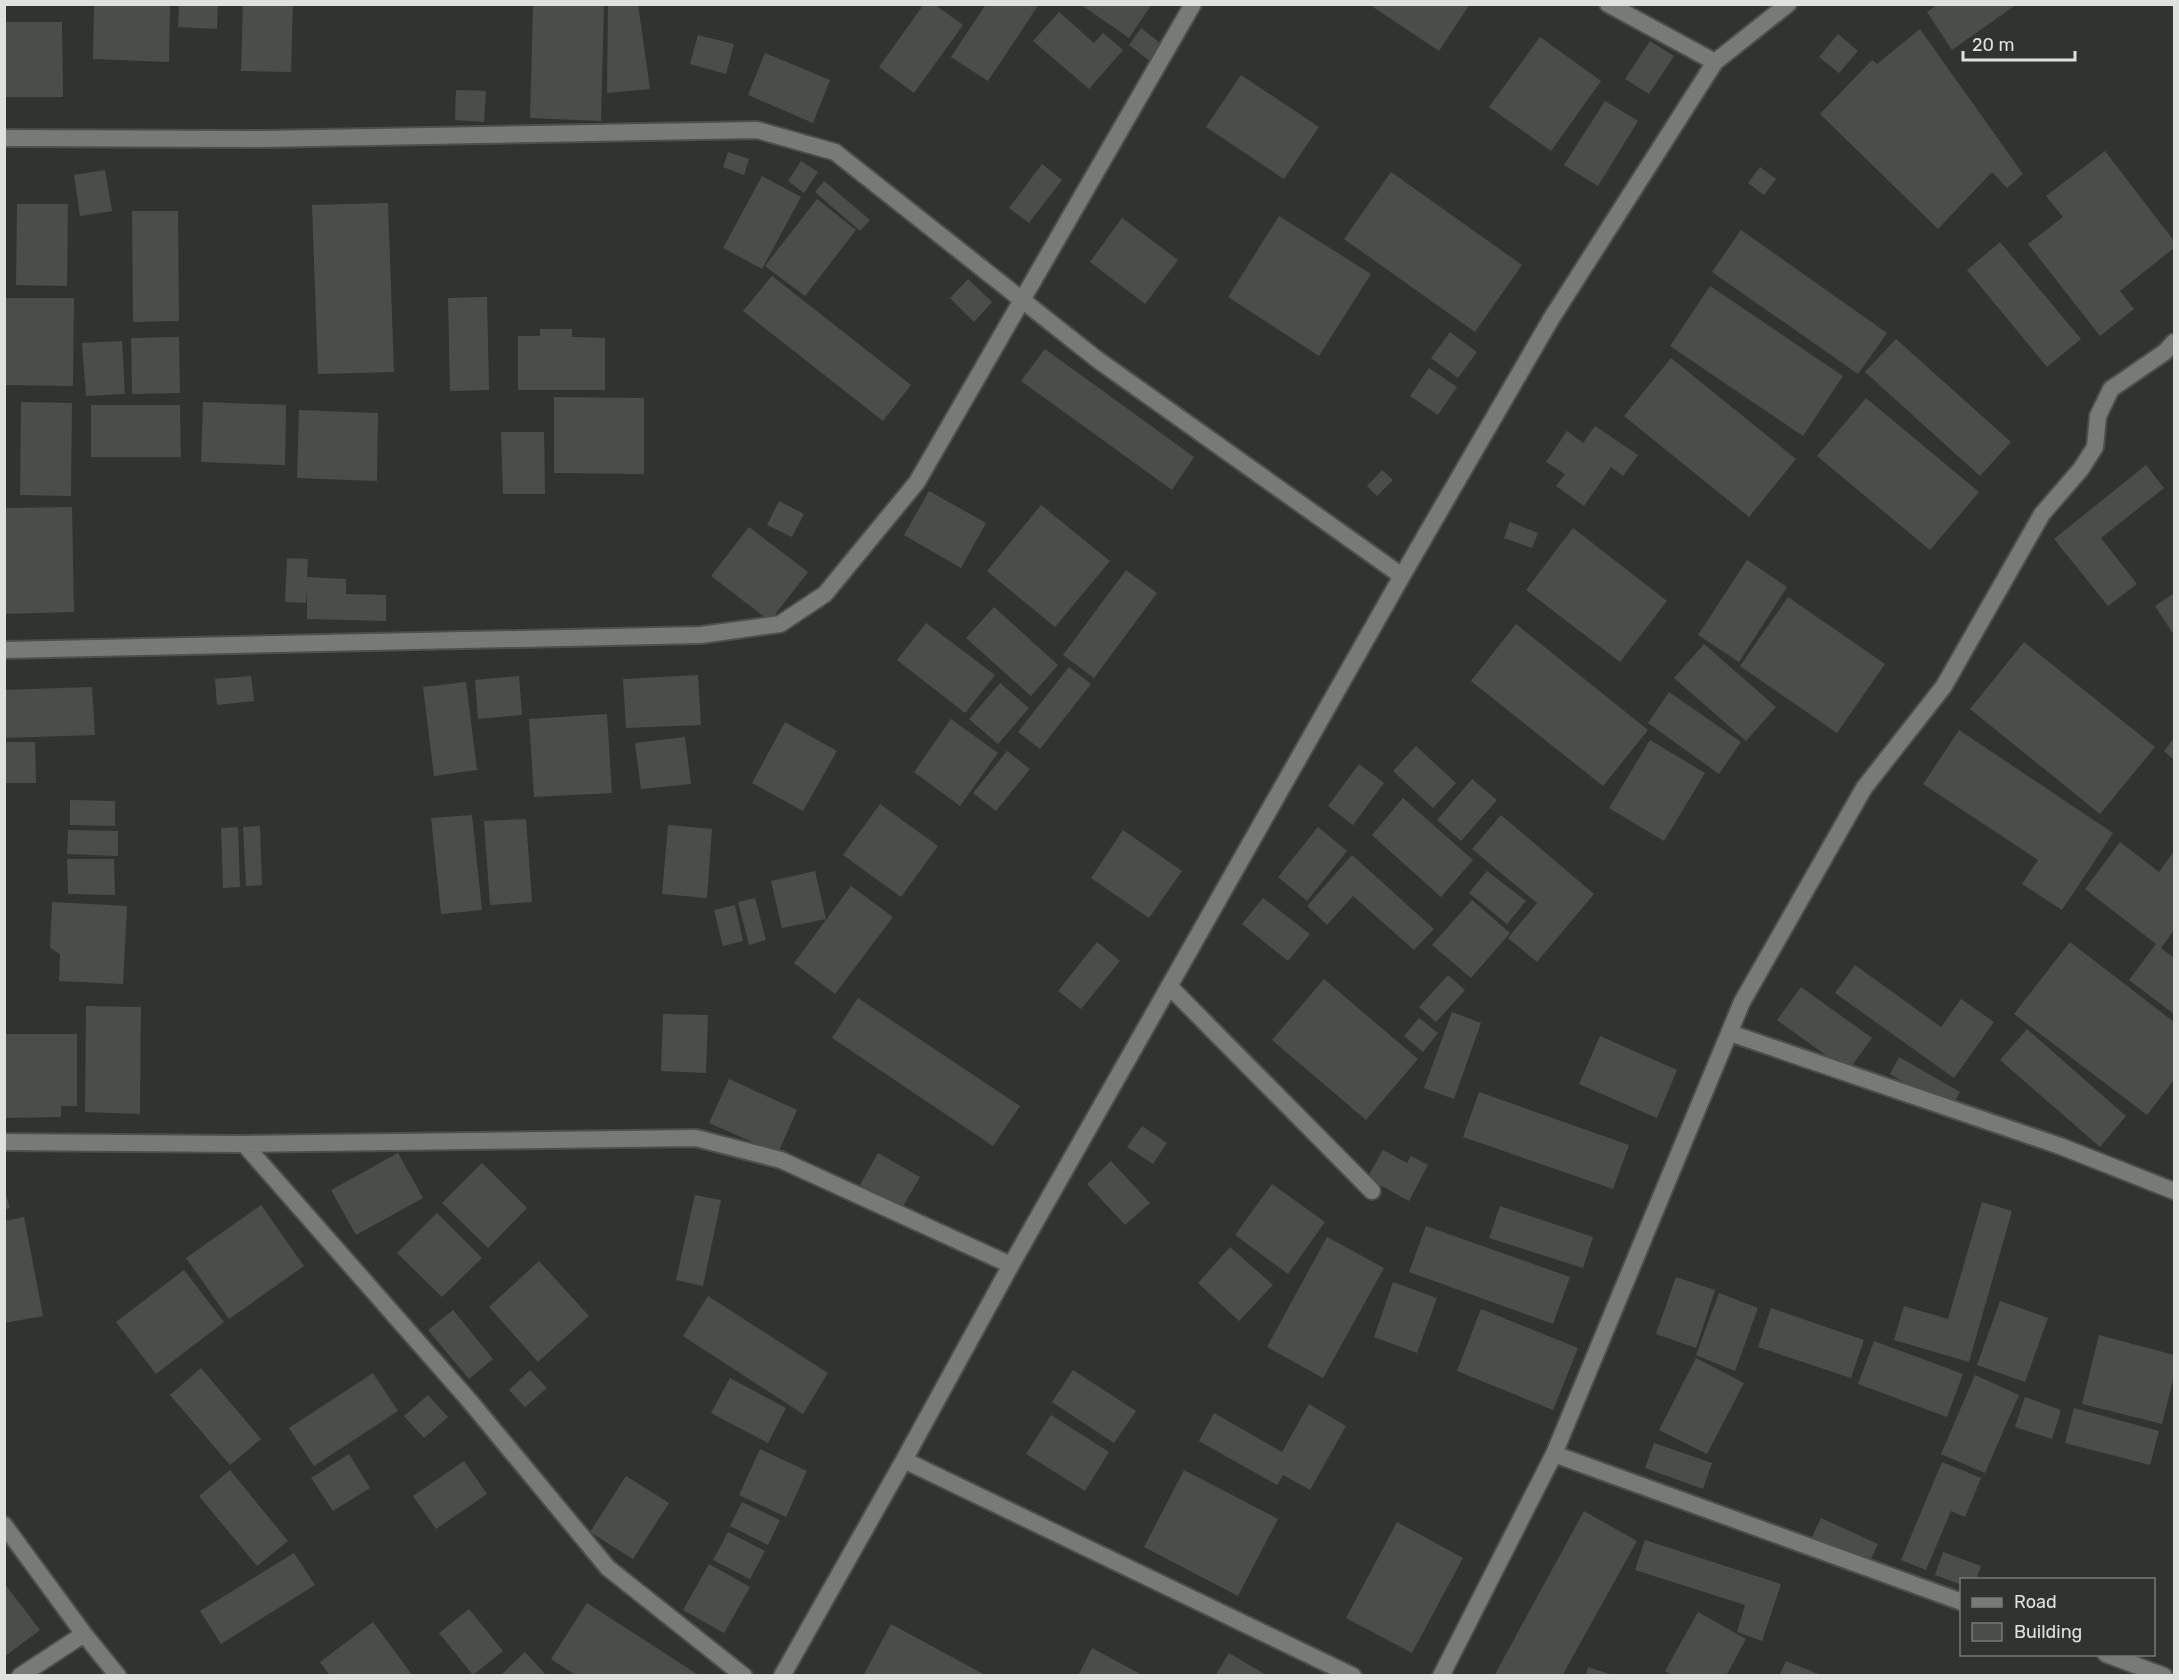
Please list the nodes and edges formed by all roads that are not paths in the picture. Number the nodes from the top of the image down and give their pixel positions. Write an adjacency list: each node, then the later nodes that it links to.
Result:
1 (1193, 4): 6 (street)
2 (1608, 4): 4 (street)
3 (1788, 4): 4 (street)
4 (1715, 62): 8 (street)
5 (4, 138): 6 (street)
6 (1022, 302): 8 (street); 9 (street)
7 (2175, 342): 11 (street)
8 (1402, 576): 10 (street)
9 (4, 650)
10 (1170, 987): 14 (street); 16 (street)
11 (1730, 1033): 15 (street); 17 (street)
12 (4, 1142): 13 (street)
13 (244, 1144): 16 (street); 25 (street)
14 (1372, 1191)
15 (2175, 1191)
16 (1011, 1265): 18 (street)
17 (1554, 1454): 20 (street); 28 (street)
18 (904, 1460): 26 (street); 27 (street)
19 (4, 1525): 21 (street)
20 (1960, 1601)
21 (84, 1634): 23 (street); 24 (street)
22 (2111, 1656): 29 (street)
23 (20, 1676)
24 (118, 1676)
25 (744, 1676)
26 (782, 1676)
27 (1353, 1676)
28 (1441, 1676)
29 (2164, 1676)

